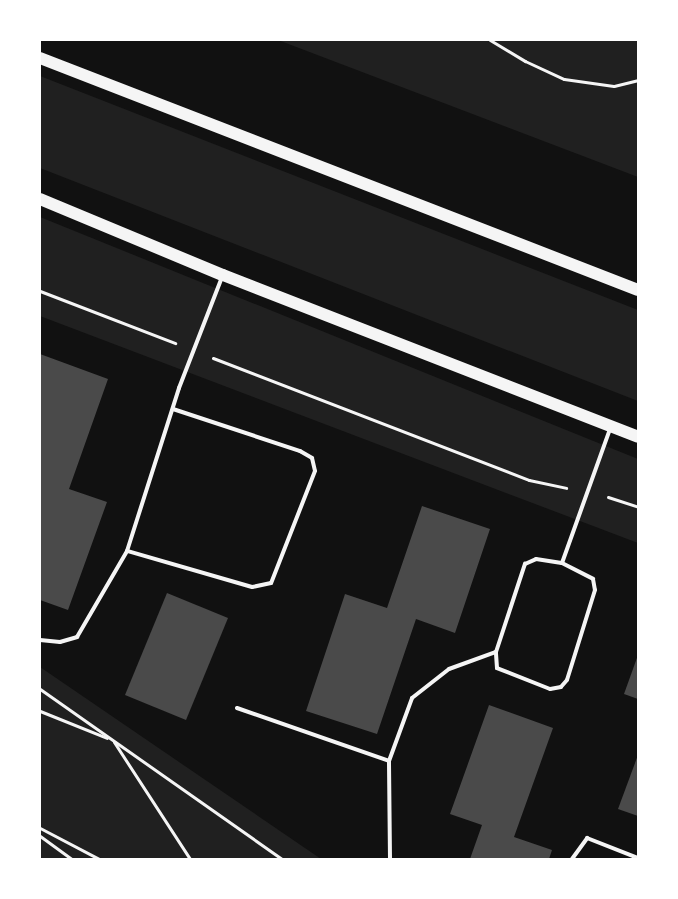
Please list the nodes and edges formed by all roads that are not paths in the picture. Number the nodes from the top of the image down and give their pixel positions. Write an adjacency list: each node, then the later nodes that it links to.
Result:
1 (40, 58): 4 (main road)
2 (40, 199): 3 (main road)
3 (223, 275): 5 (lane); 6 (main road)
4 (638, 290)
5 (173, 409): 8 (lane); 8 (lane)
6 (611, 426): 7 (main road); 9 (lane)
7 (638, 437)
8 (127, 551): 10 (lane)
9 (562, 563): 11 (lane); 11 (lane)
10 (40, 640)
11 (496, 652): 13 (lane)
12 (237, 708): 13 (lane)
13 (389, 761): 15 (lane)
14 (638, 858): 16 (lane)
15 (390, 859)
16 (572, 859)

